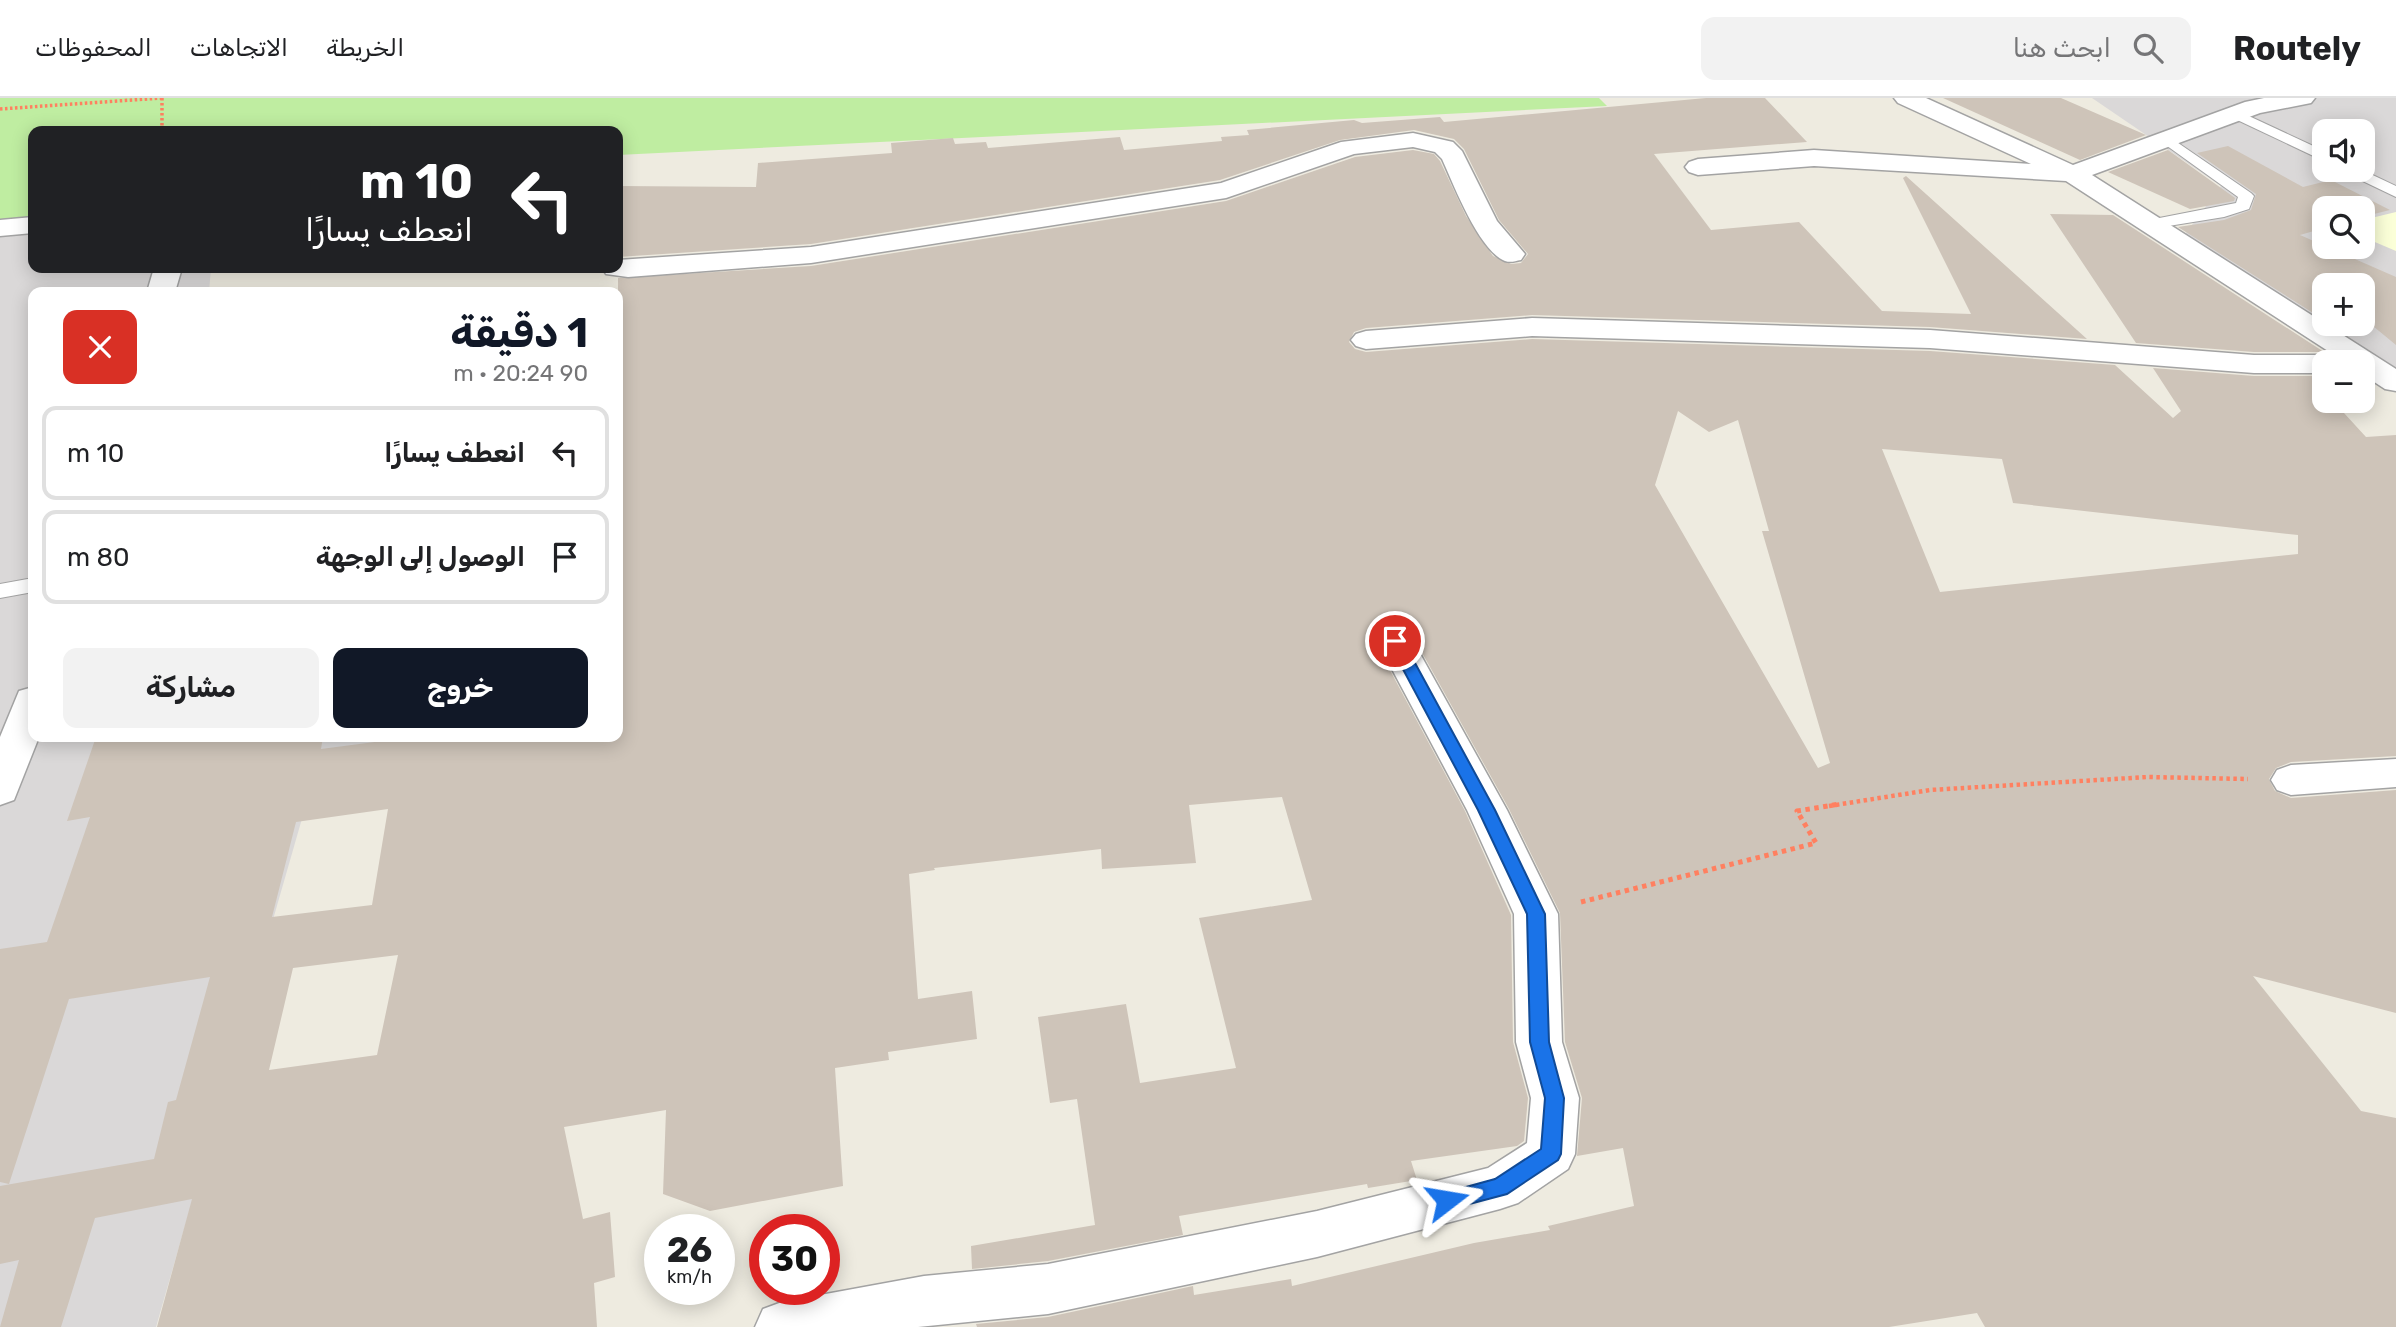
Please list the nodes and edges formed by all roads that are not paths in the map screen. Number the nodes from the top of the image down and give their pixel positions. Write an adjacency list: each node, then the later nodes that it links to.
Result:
1 (1906, 98): 7 (street)
2 (2303, 98): 3 (street)
3 (2236, 114): 4 (street); 5 (lane)
4 (2168, 139): 7 (street); 10 (lane)
5 (2312, 151)
6 (1698, 167): 7 (street)
7 (2072, 174): 10 (street)
8 (2375, 182): 9 (lane)
9 (2396, 192)
10 (2150, 224): 16 (street)
11 (28, 225): 12 (street)
12 (0, 228)
13 (1511, 254): 14 (street)
14 (623, 269)
15 (1366, 340): 17 (street)
16 (2343, 350)
17 (2312, 365)
18 (2375, 370): 19 (street)
19 (2396, 382)
20 (28, 587): 21 (lane)
21 (0, 591)
22 (1395, 641): 27 (street)
23 (28, 714): 26 (street)
24 (2396, 773): 25 (street)
25 (2291, 780)
26 (0, 790)
27 (925, 1314): 28 (street)
28 (782, 1327)

